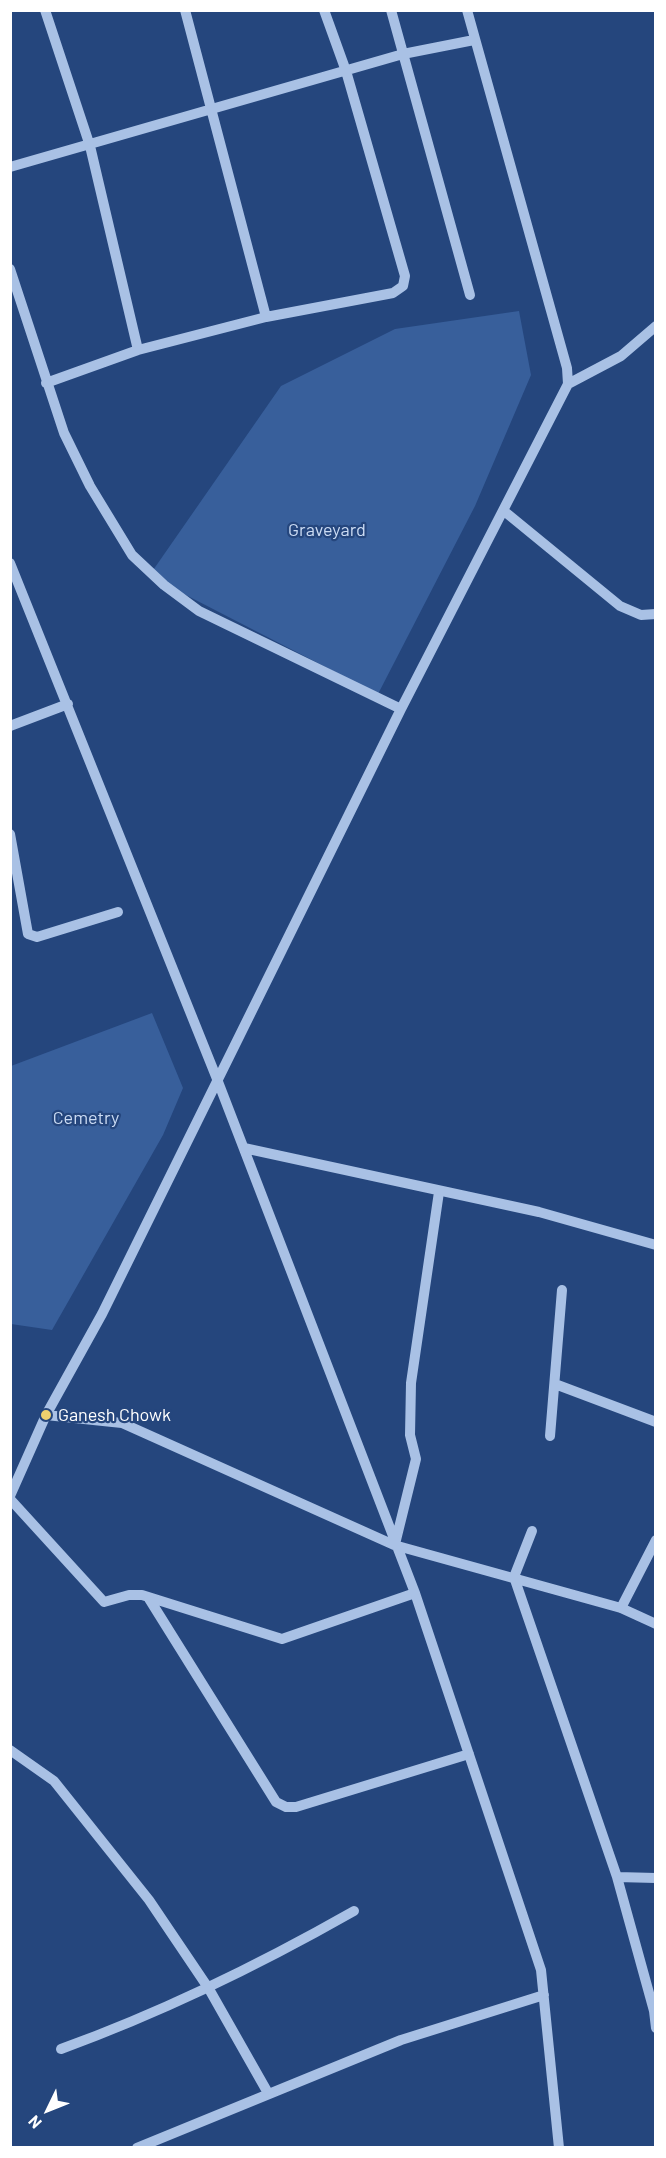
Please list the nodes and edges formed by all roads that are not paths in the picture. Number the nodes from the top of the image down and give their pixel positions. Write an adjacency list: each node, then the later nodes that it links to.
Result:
1 (45, 10): 10 (street)
2 (185, 10): 9 (street)
3 (324, 10): 8 (street)
4 (391, 10): 7 (street)
5 (467, 10): 6 (street)
6 (474, 40): 7 (street); 18 (street)
7 (403, 54): 8 (street); 13 (street)
8 (346, 71): 9 (street); 14 (street)
9 (211, 111): 10 (street); 14 (street)
10 (90, 146): 11 (street); 16 (street)
11 (10, 167)
12 (10, 269): 17 (street)
13 (470, 295)
14 (266, 317): 16 (street)
15 (656, 326): 18 (street)
16 (138, 350): 17 (street)
17 (46, 383): 23 (street)
18 (568, 384): 19 (street)
19 (504, 511): 21 (street); 23 (street)
20 (10, 563): 22 (street)
21 (656, 614)
22 (68, 704): 24 (street); 28 (street)
23 (400, 709): 28 (street)
24 (10, 726)
25 (10, 834): 26 (street)
26 (14, 882): 27 (street)
27 (118, 912)
28 (218, 1079): 29 (street); 34 (street)
29 (244, 1148): 30 (street); 40 (street)
30 (440, 1192): 31 (street); 40 (street)
31 (656, 1245)
32 (562, 1290): 33 (street)
33 (555, 1384): 35 (street); 36 (street)
34 (46, 1415): 37 (street); 40 (street)
35 (656, 1422)
36 (550, 1436)
37 (10, 1497): 43 (street)
38 (532, 1531): 41 (street)
39 (656, 1540): 44 (street)
40 (394, 1545): 41 (street); 42 (street)
41 (514, 1576): 44 (street); 48 (street)
42 (415, 1593): 43 (street); 47 (street)
43 (148, 1597): 47 (street)
44 (621, 1608): 45 (street)
45 (656, 1624)
46 (10, 1750): 51 (street)
47 (469, 1754): 52 (street)
48 (617, 1876): 49 (street); 53 (street)
49 (656, 1878)
50 (354, 1911): 51 (street)
51 (209, 1989): 55 (street); 56 (street)
52 (544, 1995): 56 (street); 58 (street)
53 (655, 2011): 54 (street)
54 (656, 2028)
55 (61, 2049)
56 (268, 2093): 57 (street)
57 (137, 2148)
58 (560, 2148)

